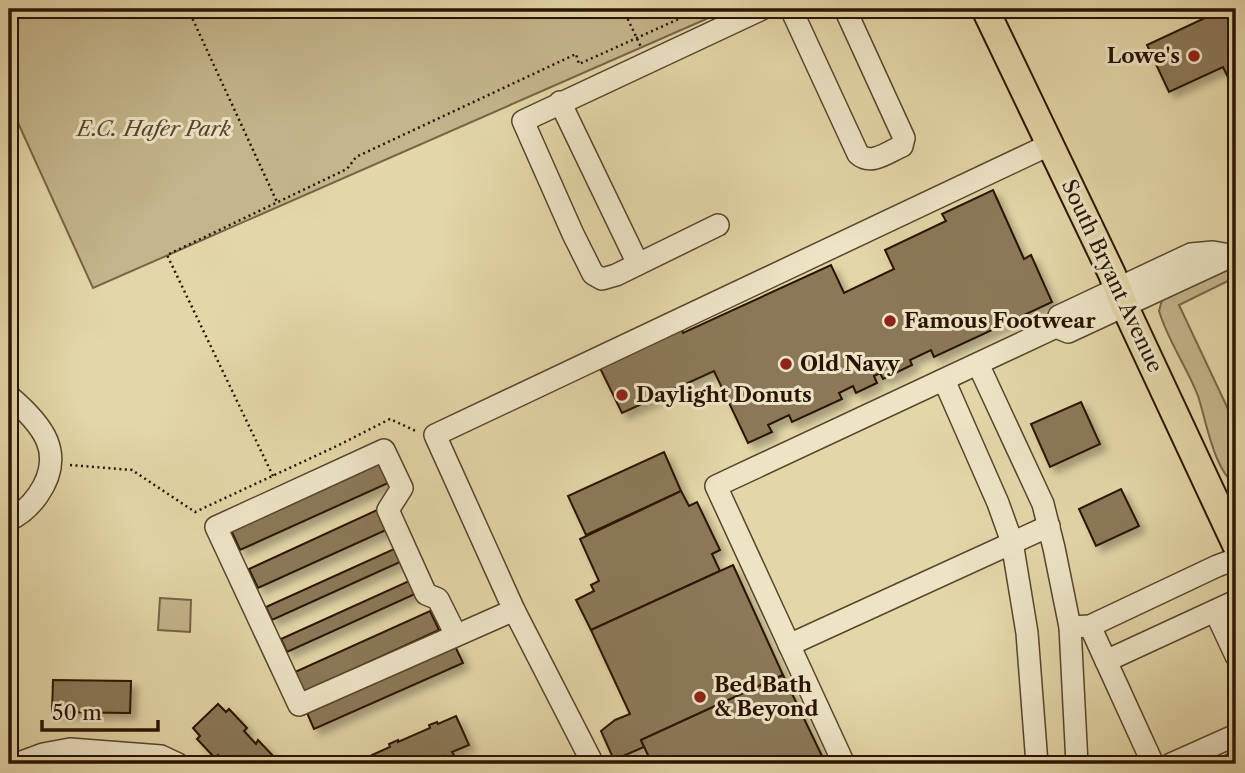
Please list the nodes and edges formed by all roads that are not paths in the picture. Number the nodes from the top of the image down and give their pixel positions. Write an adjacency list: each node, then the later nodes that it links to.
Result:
1 (762, 9): 5 (street)
2 (790, 9): 3 (street)
3 (845, 9)
4 (985, 9): 6 (main road, South Bryant Avenue)
5 (560, 102): 9 (street); 9 (street)
6 (1051, 144): 10 (main road, South Bryant Avenue); 21 (street)
7 (718, 225): 9 (street)
8 (1234, 255): 10 (street)
9 (638, 264)
10 (1121, 297): 11 (street); 14 (main road, South Bryant Avenue)
11 (978, 363): 12 (street); 16 (street)
12 (944, 380): 17 (street); 25 (street)
13 (9, 396): 15 (street)
14 (1228, 507): 18 (main road, South Bryant Avenue)
15 (9, 520)
16 (1049, 526): 17 (street); 23 (street)
17 (1012, 542): 25 (street); 30 (street)
18 (1236, 545)
19 (1236, 559): 23 (street)
20 (1236, 601): 22 (street)
21 (514, 610): 24 (street); 33 (street)
22 (1215, 611): 26 (street); 27 (street)
23 (1080, 627): 27 (street); 29 (street)
24 (456, 635): 24 (street)
25 (789, 645): 34 (street)
26 (1236, 656)
27 (1106, 661): 36 (street)
28 (1236, 735): 37 (street)
29 (1075, 739): 30 (street); 35 (street)
30 (1037, 754)
31 (16, 764): 32 (street)
32 (178, 764)
33 (593, 764)
34 (844, 764)
35 (1077, 764)
36 (1153, 764)
37 (1171, 764)

